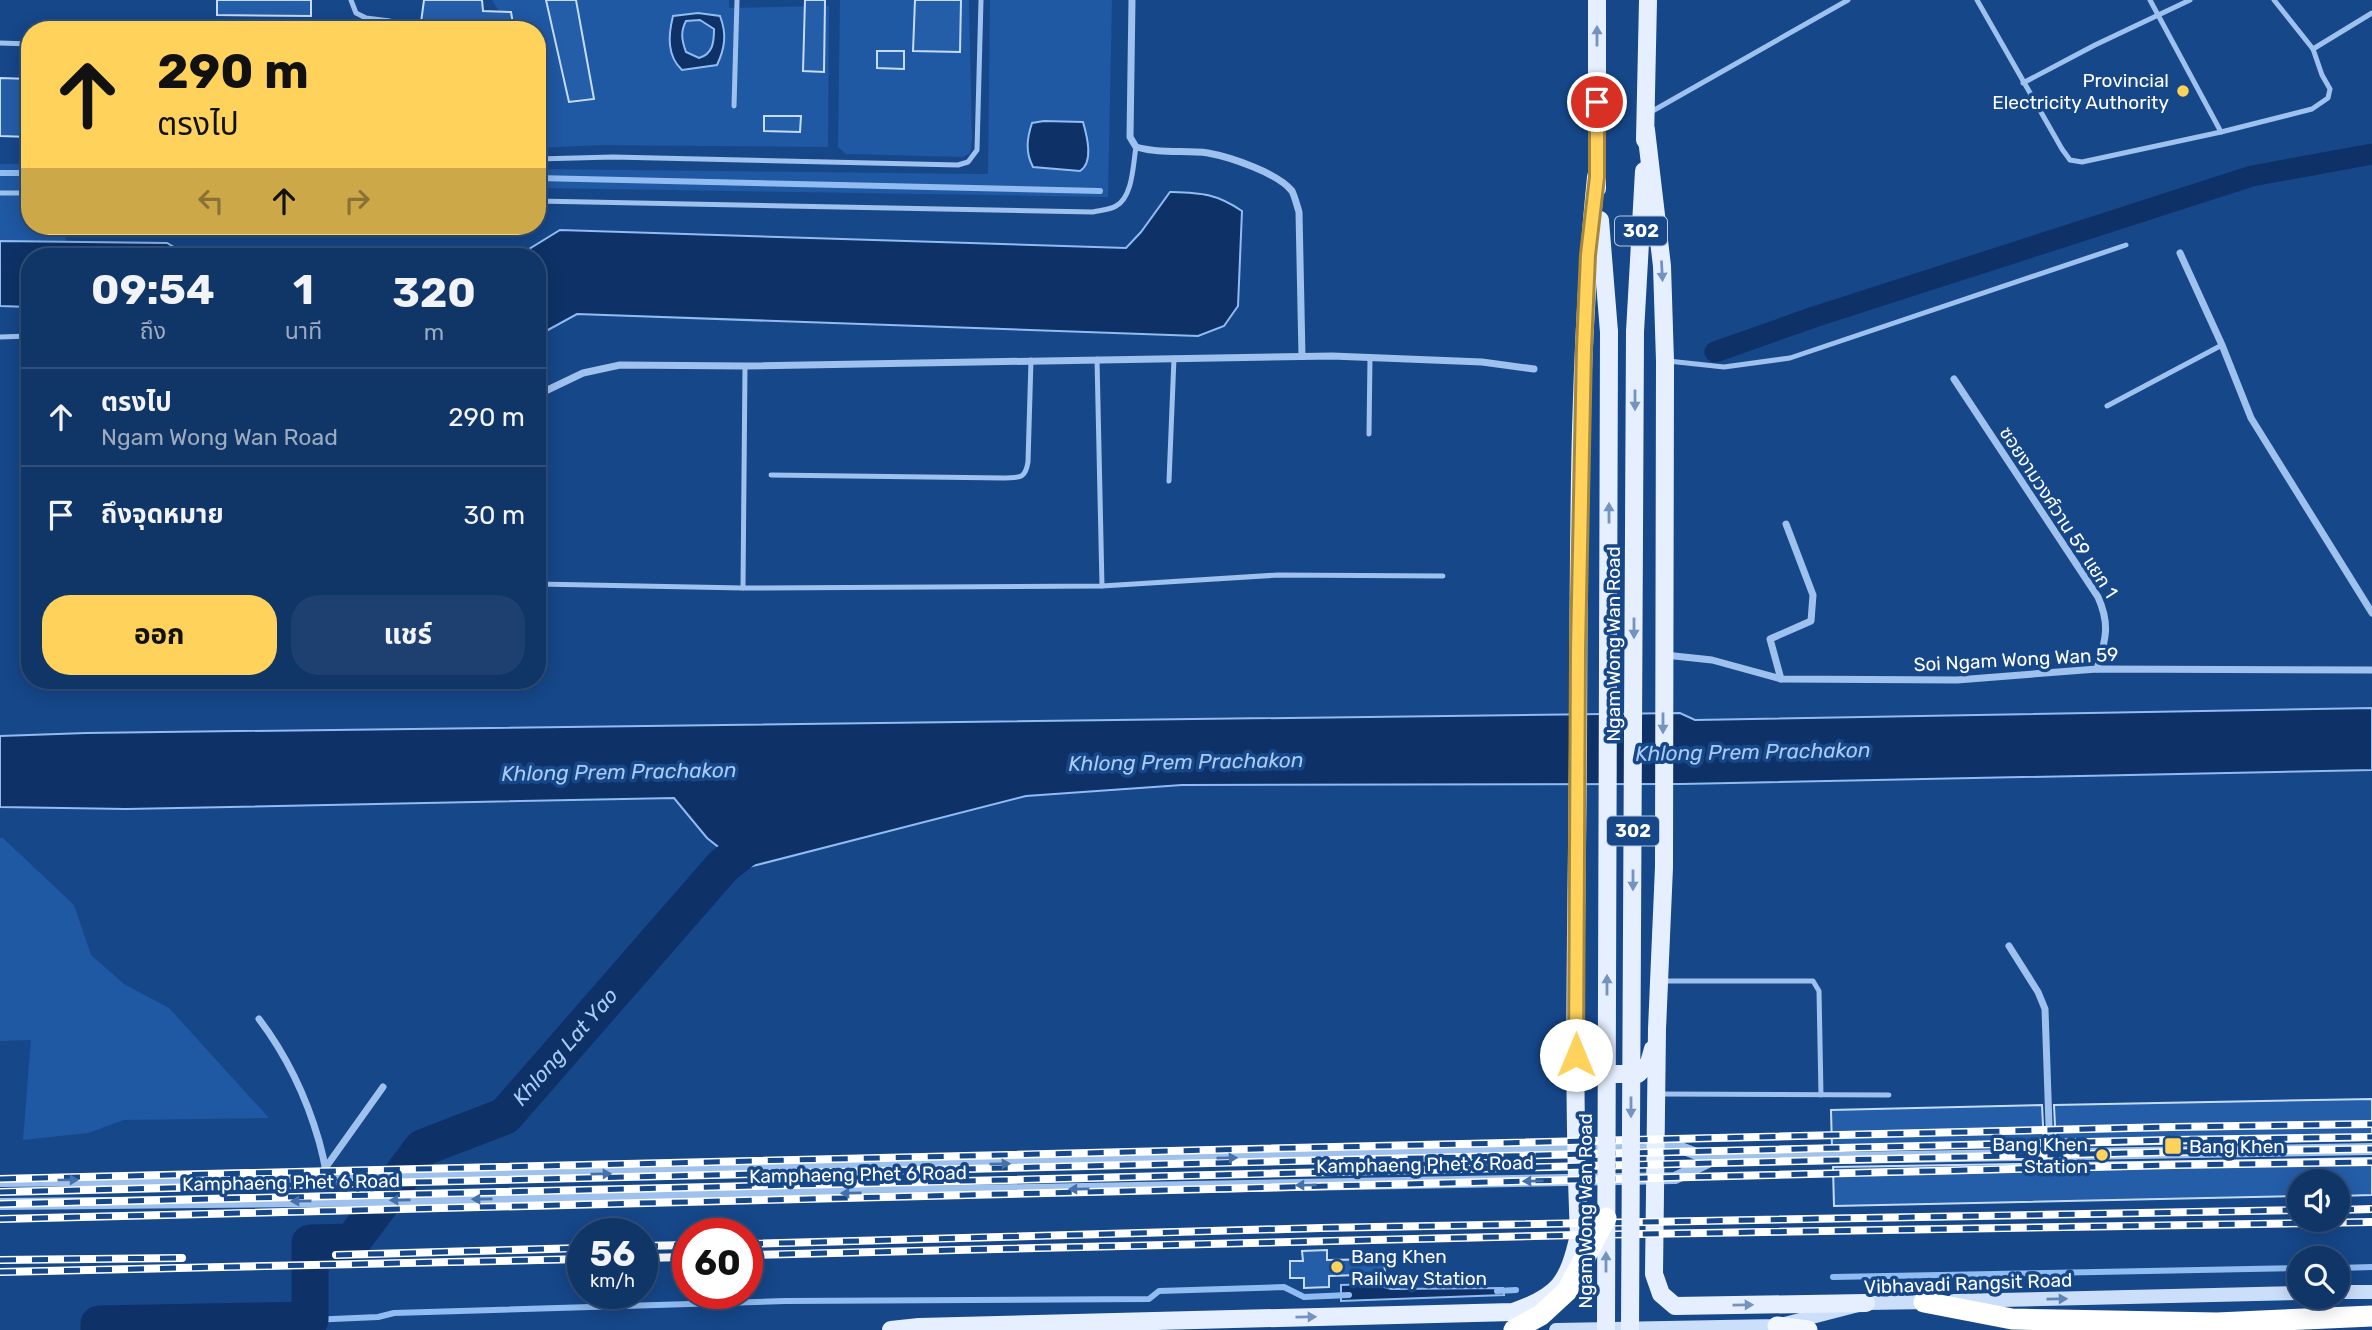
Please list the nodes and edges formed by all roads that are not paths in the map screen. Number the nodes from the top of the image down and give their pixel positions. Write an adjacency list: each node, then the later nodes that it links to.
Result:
1 (351, 0): 14 (lane)
2 (737, 0): 19 (lane)
3 (981, 0): 23 (lane)
4 (1132, 0): 22 (street)
5 (1597, 0): 24 (main road, Ngam Wong Wan Road / 302, one-way to 5)
6 (1647, 0): 20 (main road, Ngam Wong Wan Road / 302)
7 (1849, 0): 20 (lane)
8 (1977, 0): 18 (lane)
9 (2150, 0): 13 (lane)
10 (2190, 0): 13 (lane)
11 (2274, 0): 17 (lane)
12 (2372, 13): 17 (lane)
13 (2158, 15): 18 (lane); 21 (lane)
14 (390, 21)
15 (0, 43): 16 (lane)
16 (21, 44)
17 (2313, 48): 21 (lane)
18 (2023, 83): 21 (lane)
19 (734, 106)
20 (1646, 122): 38 (main road, one-way to 38); 88 (main road, Ngam Wong Wan Road / 302, one-way to 88, bridge)
21 (2221, 132)
22 (1136, 148): 27 (lane); 33 (street)
23 (546, 159)
24 (1597, 177): 60 (main road); 76 (main road, Ngam Wong Wan Road / 302, one-way to 24, bridge)
25 (0, 193): 26 (lane)
26 (21, 193)
27 (546, 201)
28 (2126, 245): 38 (lane)
29 (2179, 253): 32 (street)
30 (21, 336): 31 (lane)
31 (0, 337)
32 (2222, 345): 43 (lane); 52 (street)
33 (1302, 356): 34 (street); 35 (street)
34 (1370, 357): 40 (street); 44 (lane)
35 (1174, 358): 36 (street); 46 (lane)
36 (1097, 359): 37 (street); 50 (lane)
37 (1031, 360): 39 (street); 45 (lane)
38 (1665, 361): 53 (main road)
39 (745, 366): 42 (street); 51 (lane)
40 (1534, 369)
41 (1954, 379): 54 (street, ซอยงามวงศ์วาน 59 แยก 1)
42 (546, 391)
43 (2107, 406)
44 (1369, 434)
45 (771, 475)
46 (1169, 481)
47 (1786, 524): 56 (street)
48 (1443, 576): 50 (lane)
49 (546, 584): 51 (lane)
50 (1102, 586): 51 (lane)
51 (743, 588)
52 (2372, 613)
53 (1663, 655): 56 (street, Soi Ngam Wong Wan 59); 58 (main road, one-way to 58)
54 (2096, 669): 55 (street, Soi Ngam Wong Wan 59); 56 (street, Soi Ngam Wong Wan 59)
55 (2372, 670)
56 (1781, 679)
57 (2009, 946): 69 (street)
58 (1660, 981): 61 (main road); 64 (lane)
59 (259, 1019): 71 (street)
60 (1576, 1027): 61 (main road); 67 (main road)
61 (1657, 1029): 63 (main road)
62 (383, 1087): 71 (street)
63 (1656, 1094): 64 (lane); 66 (main road)
64 (1821, 1095): 65 (lane)
65 (1889, 1095)
66 (1656, 1147): 67 (street, Kamphaeng Phet 6 Road); 70 (street, Kamphaeng Phet 6 Road); 72 (main road)
67 (1577, 1149): 71 (street, Kamphaeng Phet 6 Road, one-way to 67); 73 (main road)
68 (2372, 1149): 69 (street, Kamphaeng Phet 6 Road)
69 (2050, 1155): 70 (street, Kamphaeng Phet 6 Road)
70 (1712, 1160): 72 (street, Kamphaeng Phet 6 Road)
71 (326, 1172): 74 (street, Kamphaeng Phet 6 Road, one-way to 71)
72 (1655, 1178): 73 (street, Kamphaeng Phet 6 Road); 81 (main road, one-way to 81)
73 (1577, 1180): 75 (street, Kamphaeng Phet 6 Road, one-way to 75); 84 (main road, one-way to 73)
74 (0, 1181)
75 (0, 1204)
76 (1606, 1218): 85 (highway, bridge); 87 (main road, Ngam Wong Wan Road / 302, one-way to 76, bridge)
77 (2350, 1292): 78 (main road)
78 (2372, 1292)
79 (2287, 1293): 80 (main road, Vibhavadi Rangsit Road, one-way to 79)
80 (1924, 1302): 81 (main road, Vibhavadi Rangsit Road); 82 (highway)
81 (1866, 1303): 83 (main road, Vibhavadi Rangsit Road)
82 (2372, 1316)
83 (1777, 1326): 86 (main road, Vibhavadi Rangsit Road); 89 (highway)
84 (891, 1330)
85 (1514, 1330)
86 (1556, 1330)
87 (1606, 1330)
88 (1630, 1330)
89 (1808, 1330)

